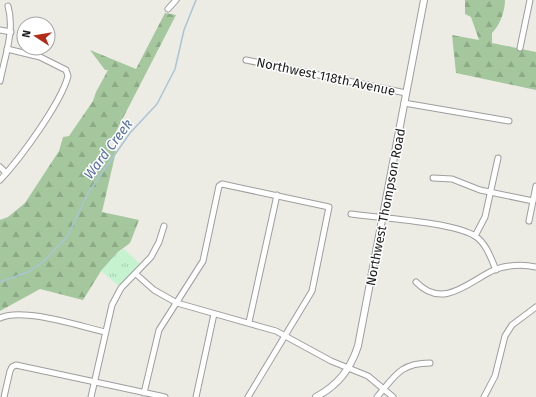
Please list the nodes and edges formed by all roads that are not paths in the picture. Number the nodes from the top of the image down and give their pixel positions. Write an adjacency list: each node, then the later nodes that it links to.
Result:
1 (176, 0): 5 (street)
2 (424, 0): 12 (street, Northwest Thompson Road)
3 (530, 0): 8 (street)
4 (8, 6): 7 (street)
5 (168, 10)
6 (0, 30): 7 (street)
7 (10, 32): 9 (street)
8 (520, 48)
9 (7, 49): 11 (street); 17 (street)
10 (246, 60): 12 (street, Northwest 118th Avenue)
11 (0, 81)
12 (406, 93): 13 (street, Northwest Thompson Road)
13 (404, 103): 14 (street); 25 (street, Northwest Thompson Road)
14 (509, 121)
15 (498, 158): 21 (street)
16 (0, 167): 17 (street)
17 (6, 173): 19 (street)
18 (433, 178): 21 (street)
19 (0, 180)
20 (536, 186): 23 (street)
21 (490, 192): 23 (street); 28 (street)
22 (277, 195): 33 (street); 37 (street); 39 (street)
23 (533, 201): 26 (street)
24 (351, 214): 25 (street)
25 (382, 218): 28 (street); 41 (street, Northwest Thompson Road)
26 (529, 221)
27 (164, 226): 31 (street)
28 (475, 236): 30 (street)
29 (536, 267): 30 (street)
30 (496, 270): 32 (street)
31 (136, 274): 33 (street); 38 (street)
32 (416, 282)
33 (177, 303): 35 (street); 44 (street)
34 (536, 307): 53 (street)
35 (214, 314): 37 (street); 48 (street)
36 (0, 318): 38 (street)
37 (249, 322): 39 (street)
38 (105, 332): 42 (street)
39 (285, 336): 41 (street); 49 (street)
40 (430, 363): 43 (street)
41 (349, 368): 43 (street); 50 (street, Northwest Thompson Road)
42 (95, 382): 44 (street); 45 (street); 46 (street)
43 (385, 388): 51 (street); 52 (street)
44 (144, 393): 47 (street)
45 (4, 397)
46 (91, 397)
47 (165, 397)
48 (196, 397)
49 (248, 397)
50 (316, 397)
51 (377, 397)
52 (393, 397)
53 (484, 397)

